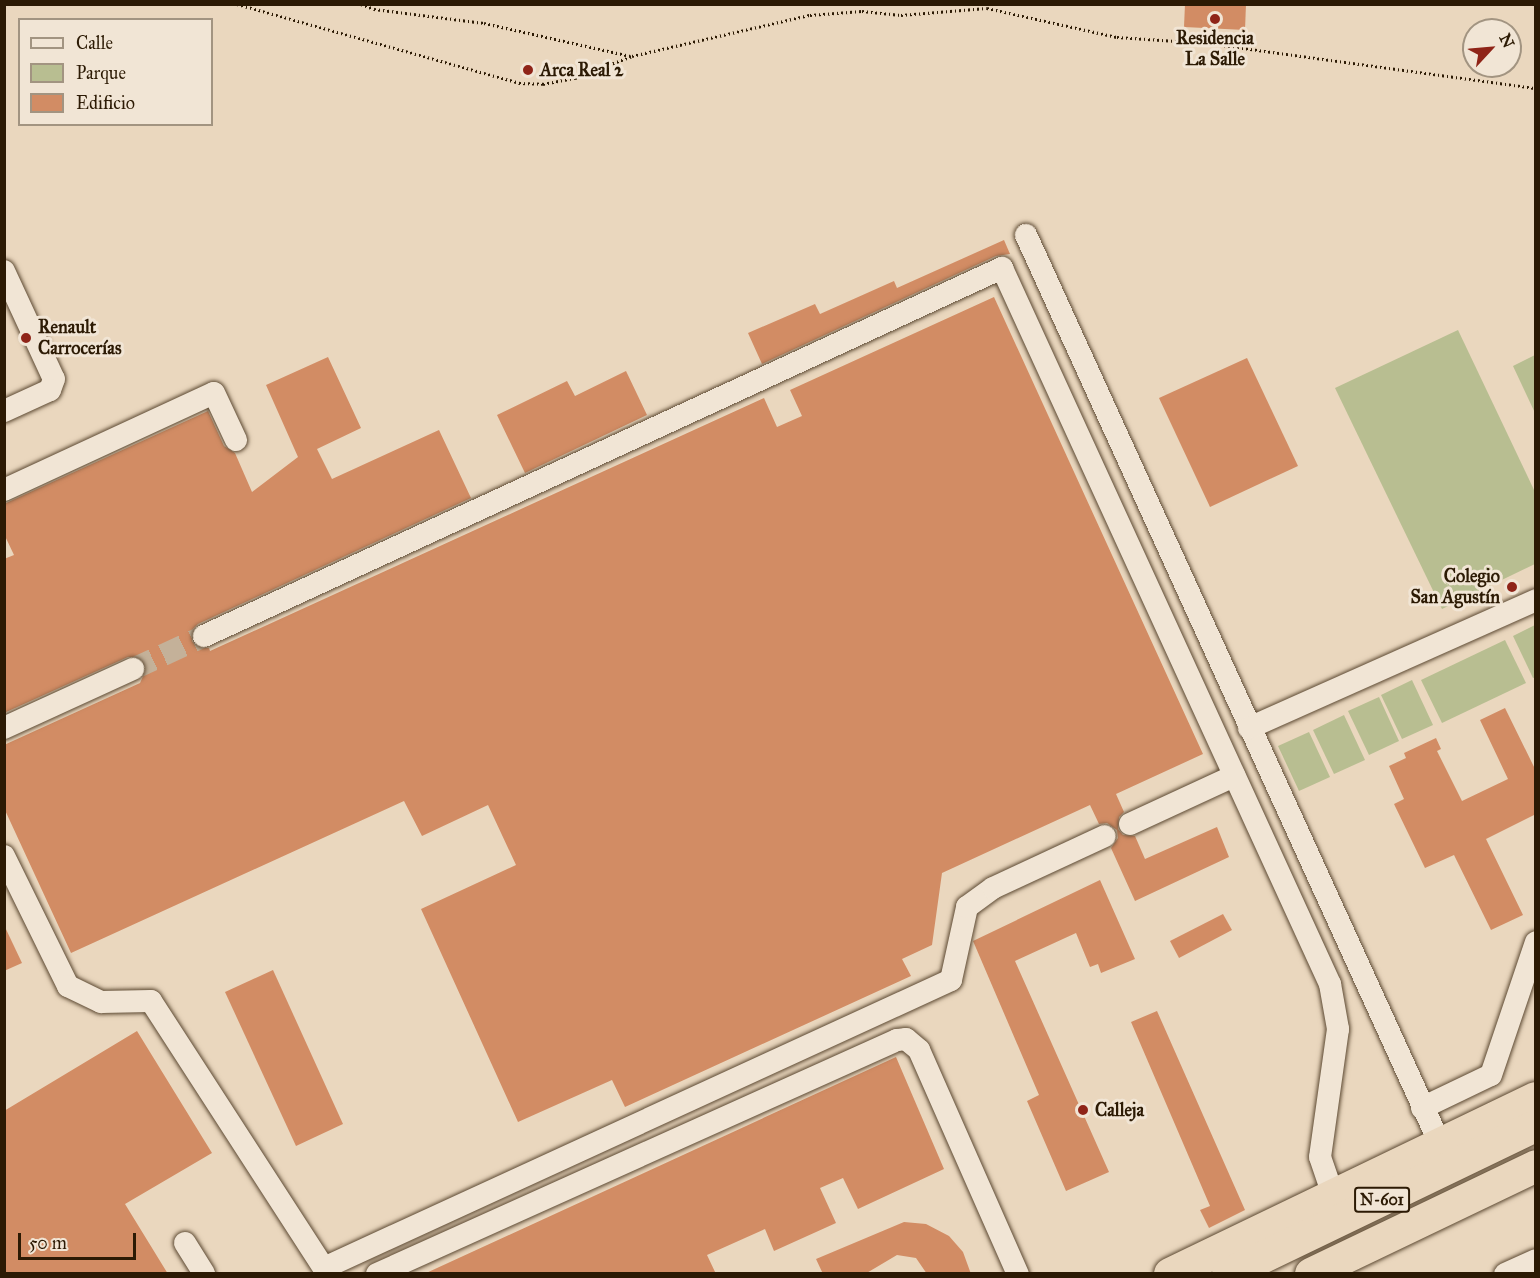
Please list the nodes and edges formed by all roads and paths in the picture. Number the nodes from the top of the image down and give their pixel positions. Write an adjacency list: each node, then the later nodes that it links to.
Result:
1 (237, 4): 3 (path)
2 (361, 4): 3 (path)
3 (632, 56): 4 (path)
4 (1536, 88)
5 (1026, 235): 14 (lane)
6 (4, 271): 7 (lane)
7 (4, 411)
8 (236, 440): 9 (lane)
9 (4, 490)
10 (1536, 600): 14 (lane)
11 (204, 636): 15 (lane)
12 (134, 669): 13 (lane)
13 (4, 728)
14 (1249, 728): 21 (lane)
15 (1234, 776): 16 (lane); 25 (lane)
16 (1130, 824)
17 (1105, 836): 18 (lane)
18 (4, 856)
19 (1536, 942): 21 (lane)
20 (1536, 1098): 23 (highway)
21 (1422, 1108): 23 (lane)
22 (1536, 1126): 32 (highway, N-601)
23 (1440, 1144): 25 (highway)
24 (1536, 1166): 33 (highway, N-601)
25 (1334, 1195): 31 (highway)
26 (185, 1244): 28 (lane)
27 (1536, 1260): 34 (lane)
28 (204, 1274)
29 (376, 1274): 30 (lane)
30 (1018, 1274)
31 (1170, 1274)
32 (1228, 1274)
33 (1311, 1274)
34 (1505, 1274)

